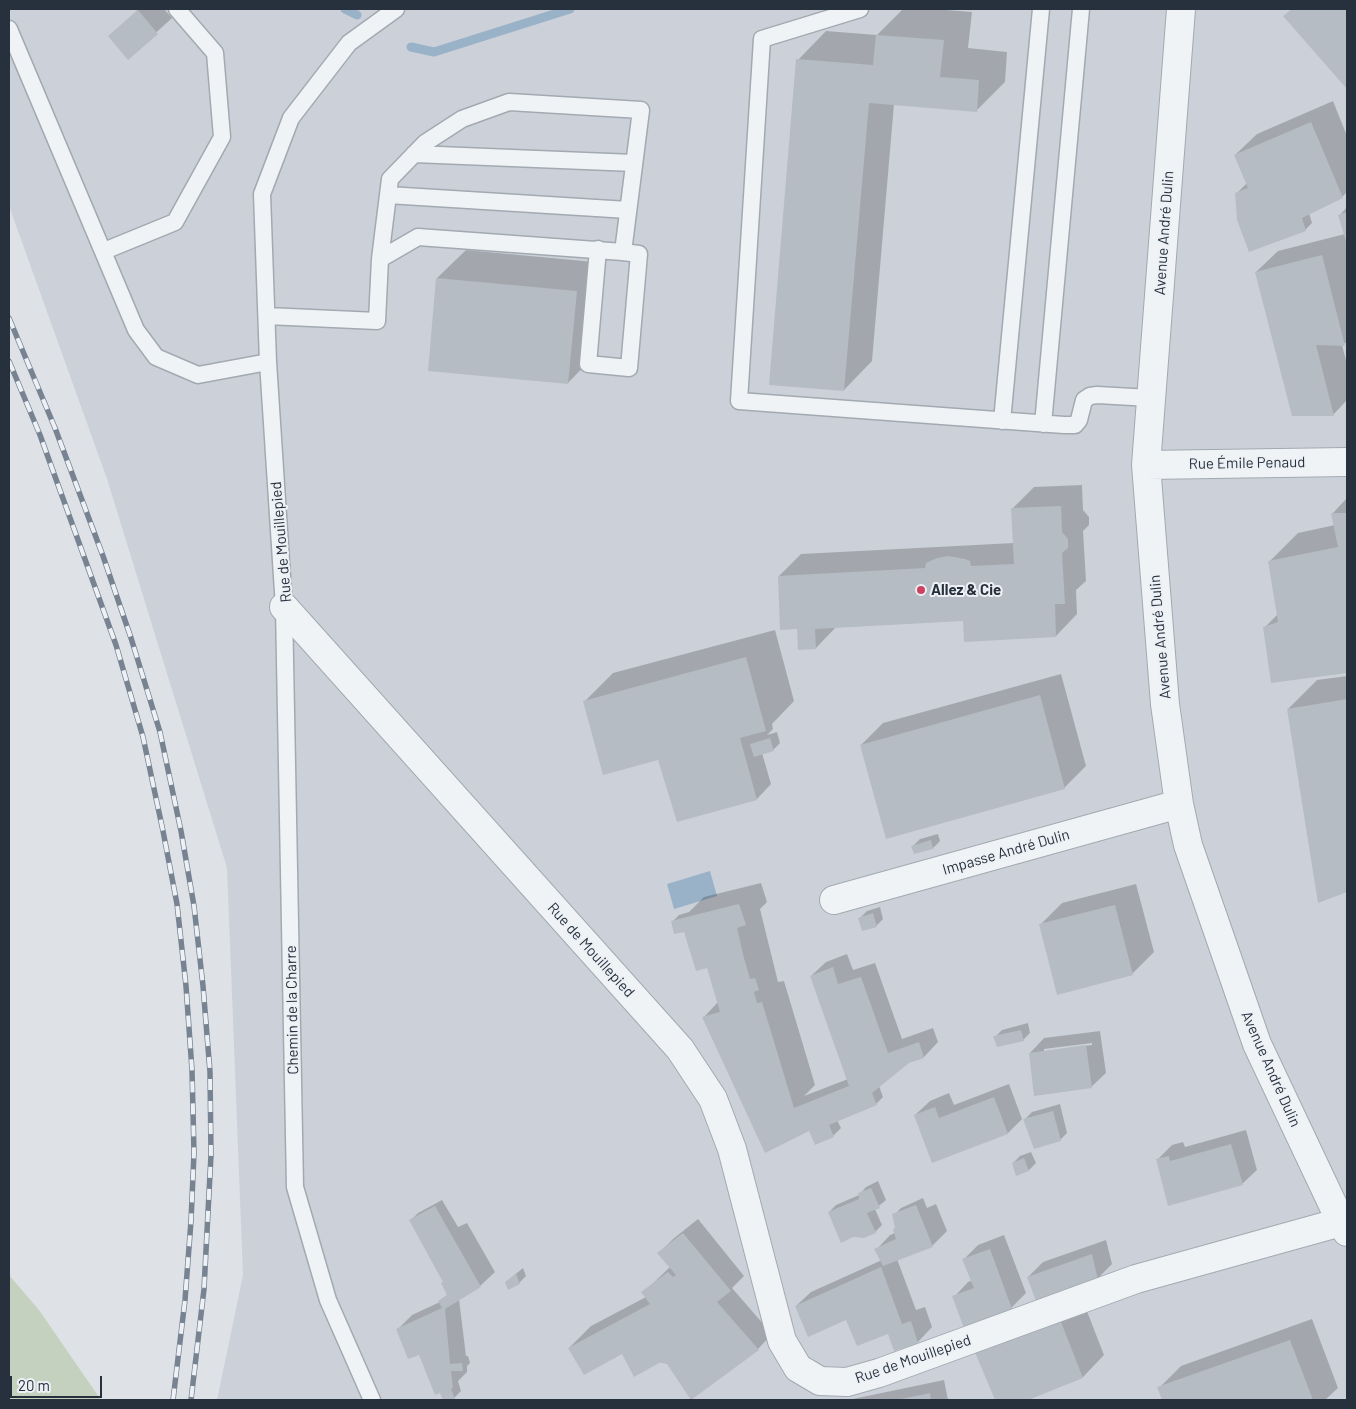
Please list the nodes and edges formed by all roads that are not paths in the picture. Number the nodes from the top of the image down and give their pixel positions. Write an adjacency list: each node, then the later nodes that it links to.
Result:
1 (177, 9): 13 (lane)
2 (395, 9): 16 (lane, Rue de Mouillepied)
3 (860, 9): 19 (lane)
4 (1041, 9): 19 (lane)
5 (1081, 9): 20 (lane)
6 (1181, 9): 18 (street, Avenue André Dulin)
7 (9, 29): 13 (lane)
8 (414, 154): 9 (lane); 9 (lane); 10 (lane)
9 (634, 163): 11 (lane)
10 (388, 195): 11 (lane); 15 (lane)
11 (628, 210): 14 (lane)
12 (598, 250): 14 (lane); 14 (lane); 15 (lane)
13 (104, 251): 17 (lane)
14 (623, 252)
15 (380, 259): 16 (lane)
16 (266, 316): 17 (lane, Rue de Mouillepied)
17 (268, 362): 23 (lane, Rue de Mouillepied)
18 (1151, 398): 20 (lane); 22 (street, Avenue André Dulin)
19 (1002, 421): 20 (lane)
20 (1043, 424)
21 (1347, 462): 22 (street, Rue Émile Penaud)
22 (1146, 465): 24 (street, Avenue André Dulin)
23 (284, 607): 26 (street, Rue de Mouillepied); 27 (lane, Chemin de la Charre)
24 (1179, 804): 25 (street, Impasse André Dulin); 26 (street, Avenue André Dulin)
25 (834, 900)
26 (1344, 1227)
27 (372, 1400)

